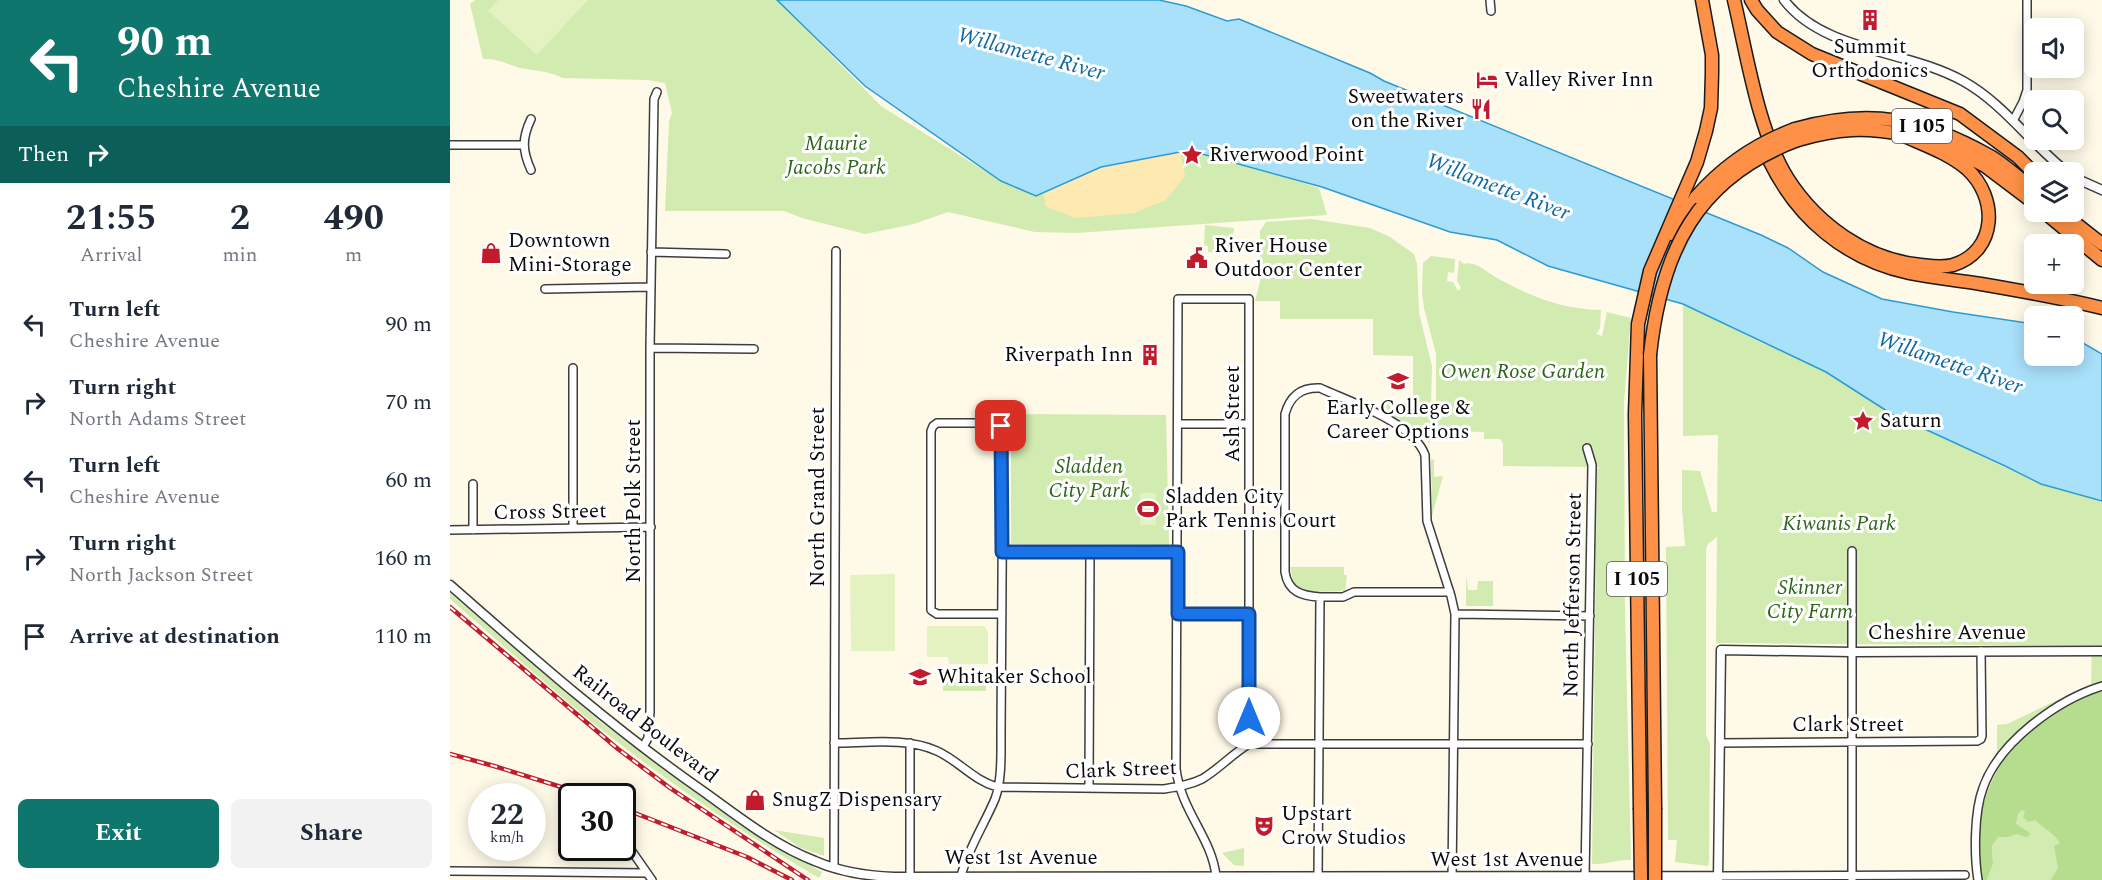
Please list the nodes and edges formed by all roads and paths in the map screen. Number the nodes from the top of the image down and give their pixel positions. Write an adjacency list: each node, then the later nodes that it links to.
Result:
1 (1490, 0): 8 (street)
2 (1702, 0): 36 (highway)
3 (1726, 0): 33 (highway)
4 (1734, 0): 12 (highway)
5 (1751, 0): 17 (highway)
6 (1784, 0): 11 (street)
7 (2027, 0): 11 (street)
8 (1491, 11)
9 (657, 92): 28 (street, North Polk Street)
10 (531, 119): 14 (street)
11 (2013, 121): 16 (street)
12 (1898, 133): 13 (highway, I 105); 22 (highway, I 105)
13 (1796, 134): 19 (highway, I 105); 36 (highway, I 105, bridge); 90 (highway, I 105, bridge)
14 (523, 145): 15 (street); 18 (street)
15 (450, 146)
16 (2056, 162)
17 (2024, 163)
18 (531, 170)
19 (2024, 182)
20 (2084, 182): 21 (street)
21 (2102, 190)
22 (2024, 195)
23 (2056, 222): 30 (highway)
24 (2075, 222): 26 (highway)
25 (2083, 222): 26 (highway)
26 (2102, 242)
27 (836, 251): 63 (street, North Grand Street)
28 (651, 252): 29 (street); 31 (street, North Polk Street)
29 (726, 254)
30 (2102, 260)
31 (651, 287): 32 (street); 34 (street, North Polk Street)
32 (545, 289)
33 (2102, 308)
34 (650, 348): 35 (street); 42 (street, North Polk Street)
35 (754, 349)
36 (1637, 350): 89 (highway, I 105, bridge)
37 (573, 368): 43 (street)
38 (1178, 424): 39 (street); 39 (street, Ash Street); 49 (street)
39 (1249, 424): 55 (street, Ash Street)
40 (1587, 448): 57 (street, North Jefferson Street)
41 (473, 484): 45 (street)
42 (651, 527): 43 (street, Cross Street); 70 (street, North Polk Street)
43 (573, 528): 45 (street, Cross Street)
44 (450, 530): 45 (street, Cross Street)
45 (472, 530)
46 (1852, 551): 60 (street)
47 (1002, 552): 48 (street); 53 (street); 53 (street)
48 (1090, 552): 49 (street); 73 (street)
49 (1178, 552): 54 (street)
50 (450, 585): 70 (street, Railroad Boulevard)
51 (1450, 592): 52 (street); 52 (street); 56 (street)
52 (1320, 597): 67 (street)
53 (1002, 614): 71 (street)
54 (1178, 614): 55 (street); 72 (street)
55 (1249, 614): 66 (street, Ash Street)
56 (1455, 614): 57 (street); 69 (street)
57 (1590, 616): 68 (street, North Jefferson Street)
58 (1981, 651): 59 (street, Cheshire Avenue); 60 (street, Cheshire Avenue); 62 (street, Clark Street)
59 (2102, 651)
60 (1852, 652): 62 (street); 65 (street, Cheshire Avenue)
61 (2102, 686): 91 (street)
62 (1852, 742): 65 (street, Clark Street); 85 (street)
63 (834, 743): 64 (street, Clark Street); 75 (street, North Grand Street)
64 (910, 743): 71 (street, Clark Street); 81 (street)
65 (1720, 743): 84 (street)
66 (1249, 744): 67 (street); 72 (street, Clark Street)
67 (1319, 744): 69 (street); 83 (street)
68 (1588, 744): 69 (street); 87 (street, North Jefferson Street)
69 (1453, 745): 86 (street)
70 (643, 747): 75 (street, Railroad Boulevard)
71 (997, 787): 73 (street, Clark Street); 79 (street)
72 (1178, 787): 73 (street, Clark Street); 80 (street)
73 (1089, 788)
74 (636, 857): 77 (street)
75 (834, 868): 81 (street, West 1st Avenue)
76 (450, 871): 77 (street)
77 (647, 873): 88 (street)
78 (1965, 875): 85 (street, West 1st Avenue)
79 (961, 876): 80 (street, West 1st Avenue); 81 (street, West 1st Avenue)
80 (1216, 876): 82 (street, West 1st Avenue)
81 (910, 878)
82 (1236, 878): 83 (street, West 1st Avenue)
83 (1318, 878): 86 (street, West 1st Avenue)
84 (1718, 878): 85 (street, West 1st Avenue); 87 (street, West 1st Avenue)
85 (1852, 878)
86 (1452, 879): 87 (street, West 1st Avenue)
87 (1585, 879)
88 (652, 880)
89 (1641, 880)
90 (1655, 880)
91 (1978, 880)

